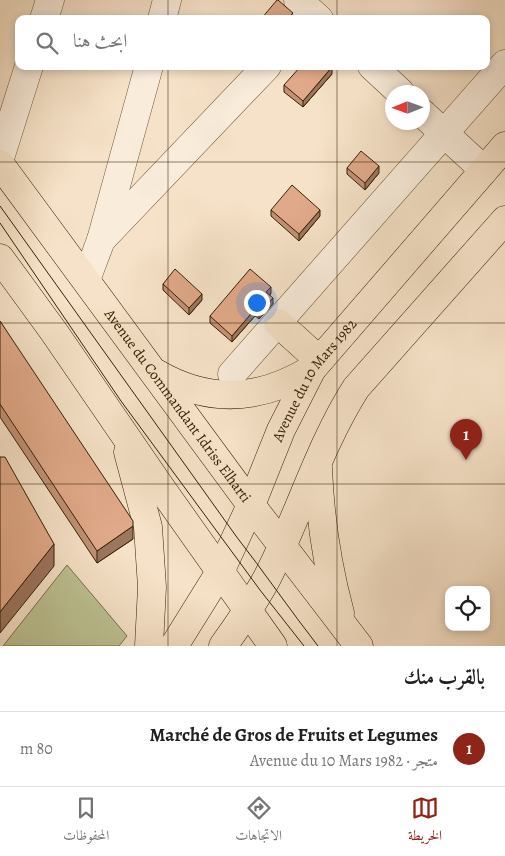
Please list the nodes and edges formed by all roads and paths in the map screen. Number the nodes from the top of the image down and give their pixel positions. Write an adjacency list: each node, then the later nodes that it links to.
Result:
1 (50, 0): 3 (street)
2 (167, 0): 4 (street)
3 (45, 15)
4 (163, 15)
5 (505, 64): 12 (street)
6 (28, 70): 14 (street)
7 (148, 70): 18 (street)
8 (263, 70): 18 (street)
9 (376, 70): 10 (street)
10 (392, 85)
11 (430, 119): 12 (street)
12 (444, 132): 16 (street); 21 (street)
13 (505, 146): 16 (main road, Avenue du 10 Mars 1982)
14 (0, 158)
15 (0, 164): 20 (main road, Avenue du Commandant Idriss Elharti)
16 (484, 170): 22 (main road, Avenue du 10 Mars 1982)
17 (505, 220): 26 (main road)
18 (100, 240): 20 (street)
19 (0, 258): 25 (main road)
20 (86, 280): 23 (main road, Avenue du Commandant Idriss Elharti)
21 (278, 323): 22 (main road); 24 (street)
22 (315, 364): 23 (main road); 27 (main road, Avenue du 10 Mars 1982)
23 (153, 372): 27 (main road, Avenue du Commandant Idriss Elharti)
24 (232, 374)
25 (124, 434): 29 (main road); 32 (main road)
26 (318, 462): 28 (main road); 31 (main road)
27 (251, 505): 28 (main road, Avenue du Commandant Idriss Elharti); 29 (main road, Avenue du 10 Mars 1982)
28 (282, 545): 30 (main road); 31 (main road, Avenue du Commandant Idriss Elharti)
29 (220, 572): 30 (main road); 33 (main road, Avenue du 10 Mars 1982)
30 (248, 611): 34 (main road); 35 (main road)
31 (343, 624): 36 (main road, Avenue du Commandant Idriss Elharti)
32 (149, 646)
33 (174, 646)
34 (223, 646)
35 (273, 646)
36 (359, 646)

